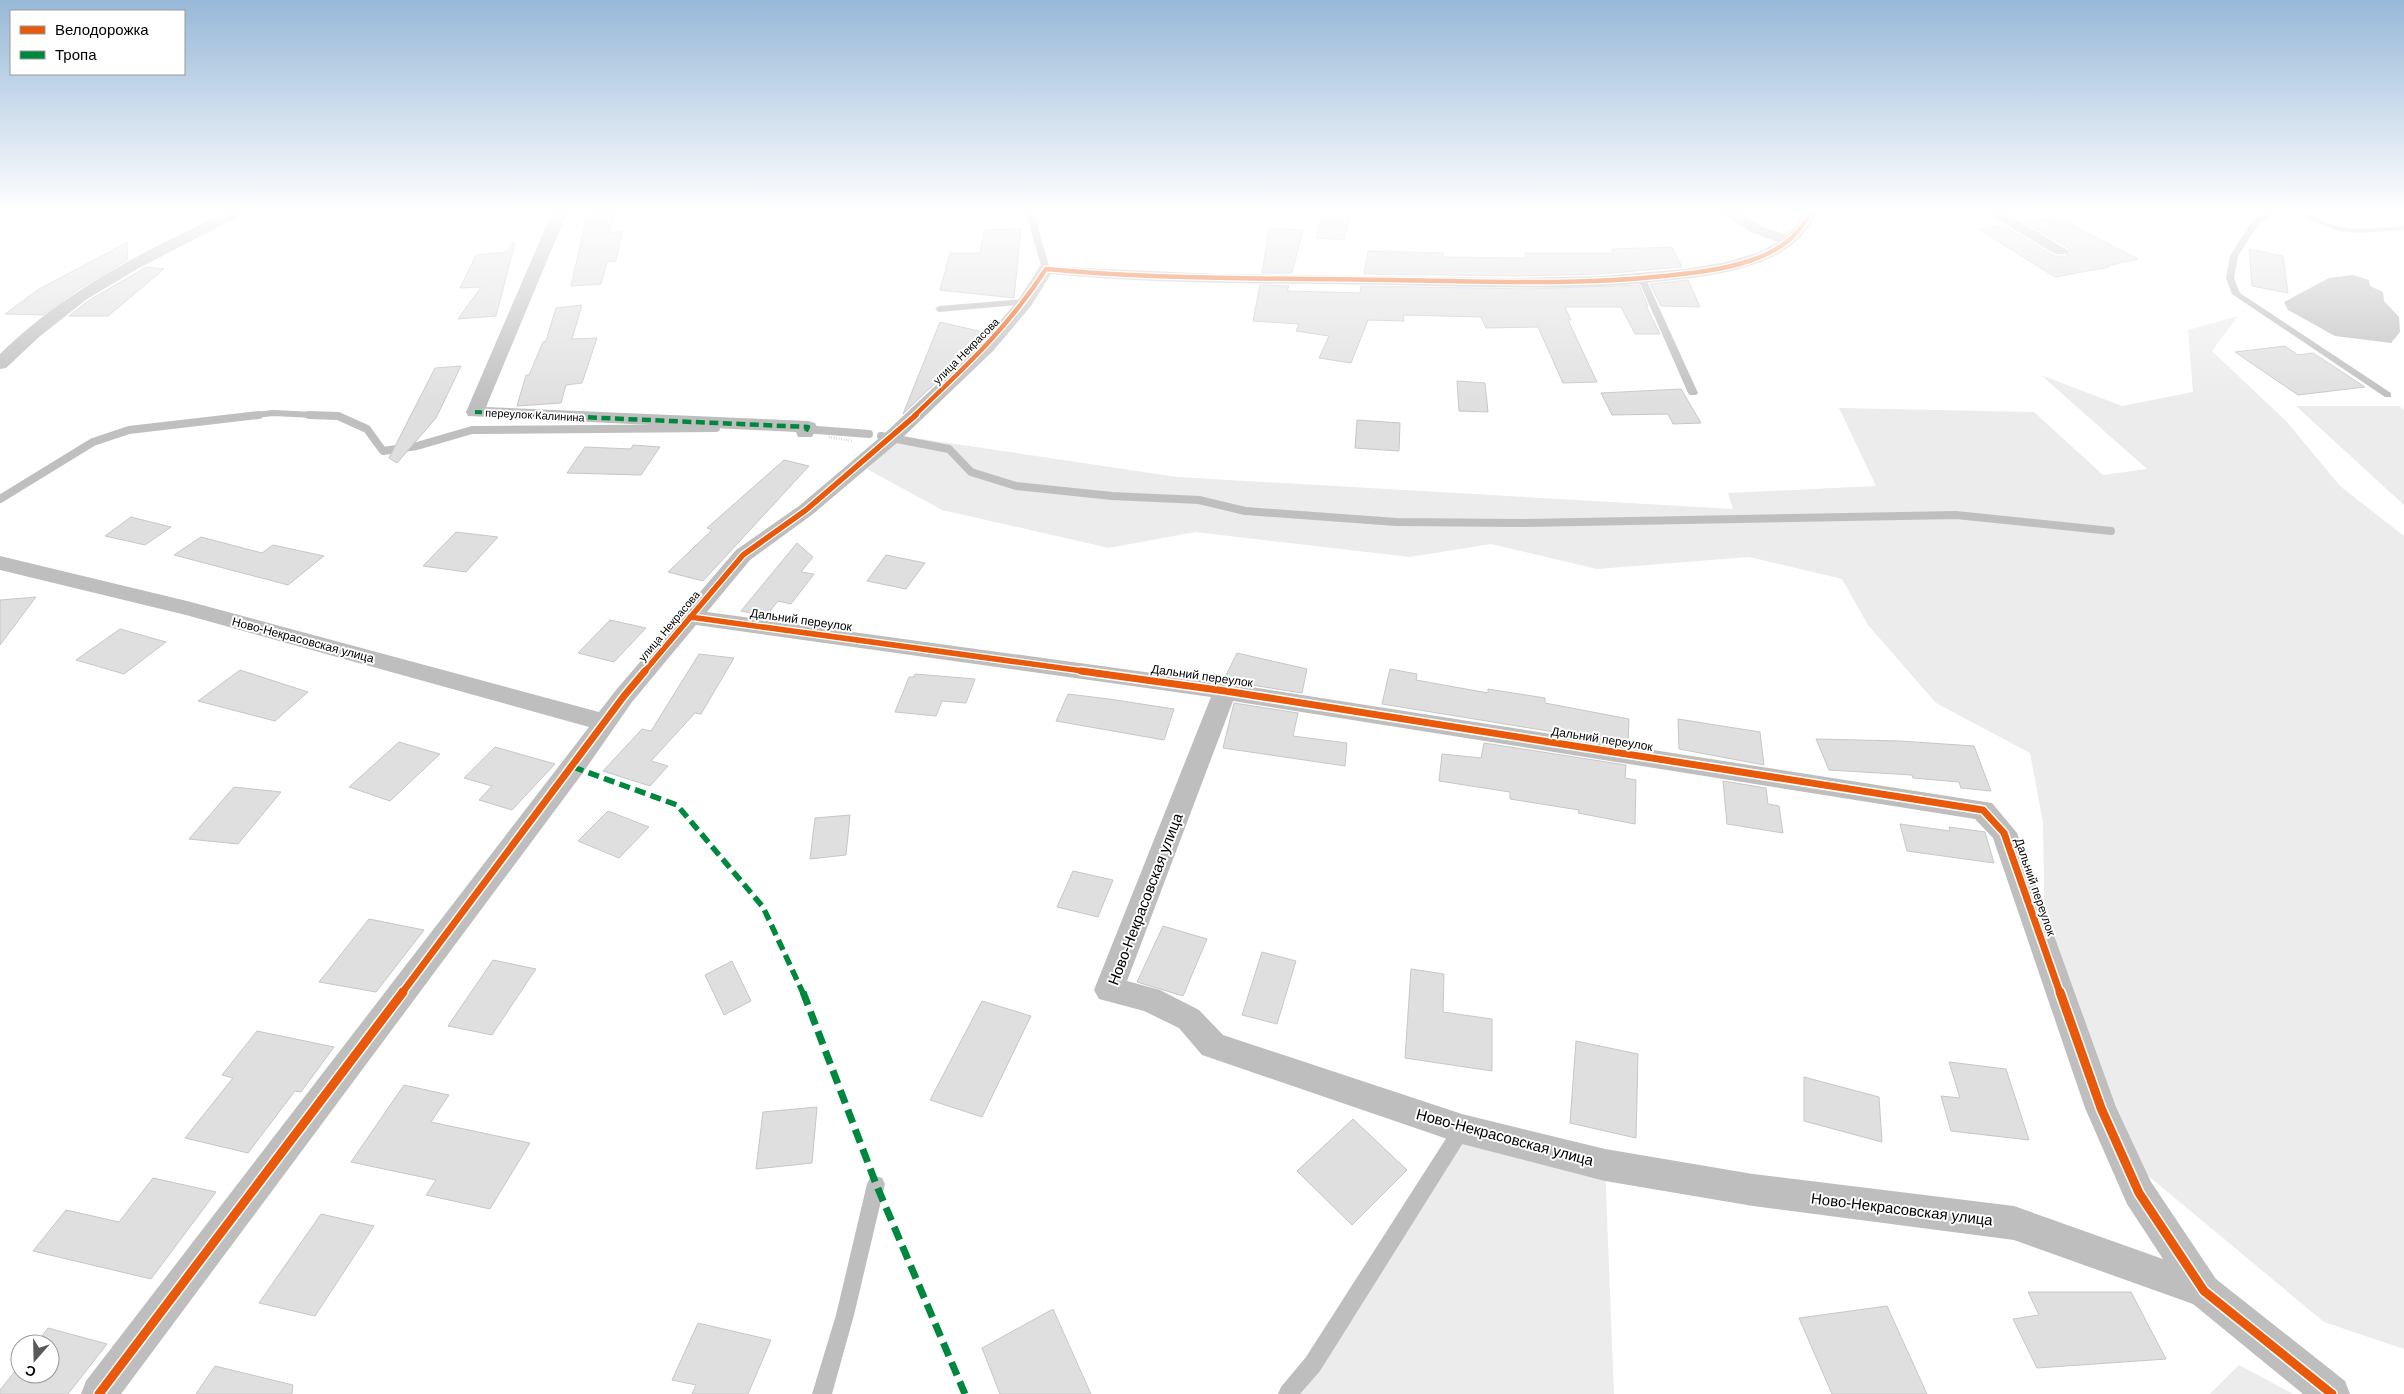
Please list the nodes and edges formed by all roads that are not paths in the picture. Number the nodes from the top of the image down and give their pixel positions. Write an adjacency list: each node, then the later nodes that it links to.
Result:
1 (113, 275): 10 (street)
2 (534, 275): 13 (street, переулок Калинина)
3 (1042, 275): 8 (street, улица Некрасова)
4 (1168, 275): 7 (street)
5 (1670, 275): 7 (street)
6 (2231, 275): 12 (lane)
7 (1642, 279): 11 (lane)
8 (1025, 302): 9 (lane); 15 (street, улица Некрасова)
9 (939, 309)
10 (0, 364)
11 (1694, 393)
12 (2388, 395)
13 (806, 430)
14 (0, 563): 17 (street, Ново-Некрасовская улица)
15 (690, 617): 16 (street, Дальний переулок); 17 (street, улица Некрасова)
16 (1225, 690): 18 (street, Ново-Некрасовская улица); 20 (street, Дальний переулок)
17 (603, 722): 21 (street, улица Некрасова)
18 (1462, 1129): 20 (street, Ново-Некрасовская улица); 23 (lane)
19 (876, 1184): 22 (lane)
20 (2204, 1291): 24 (street)
21 (99, 1394)
22 (822, 1394)
23 (1288, 1394)
24 (2332, 1394)

